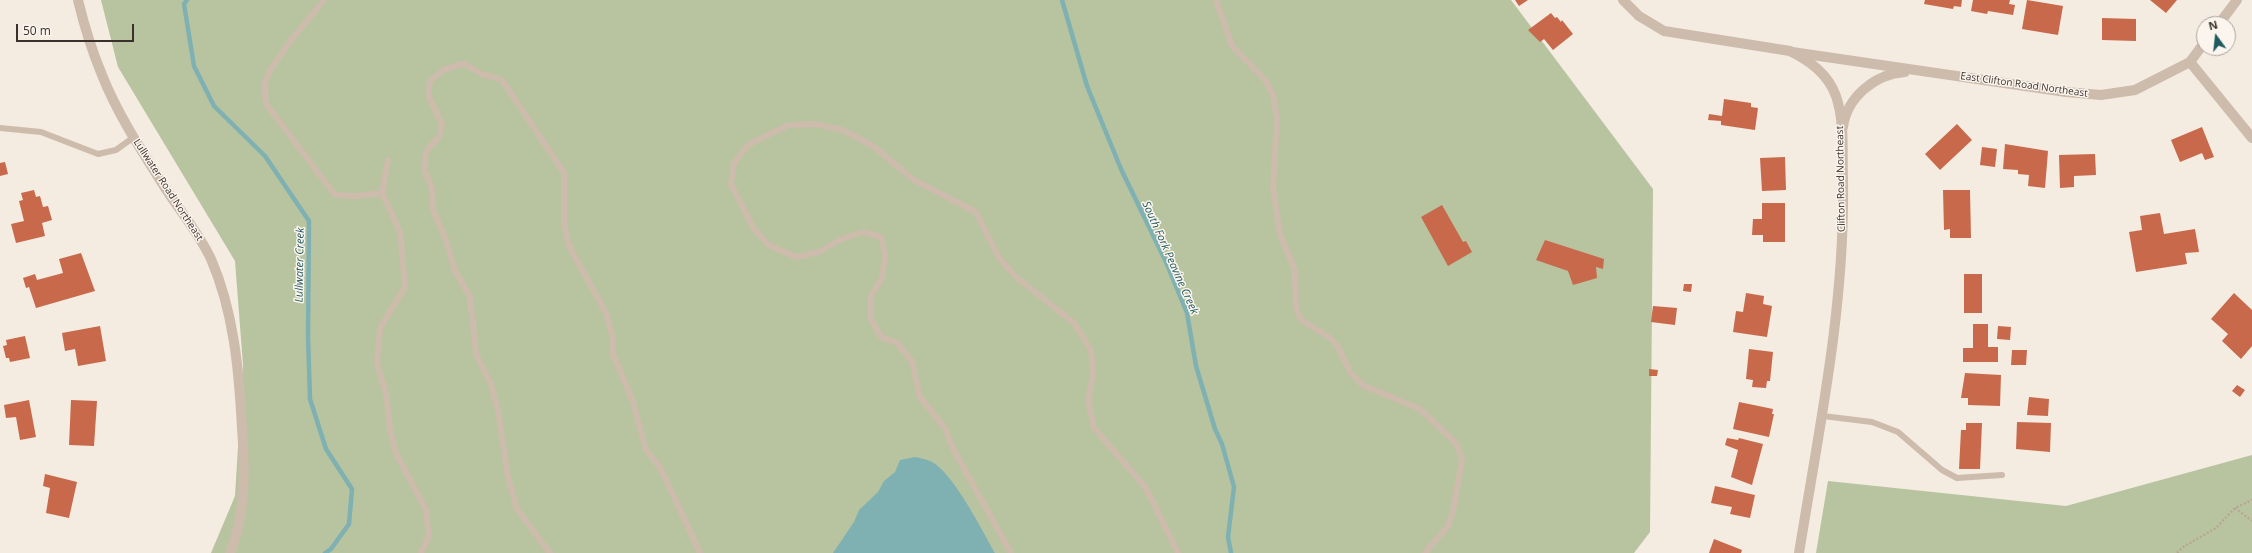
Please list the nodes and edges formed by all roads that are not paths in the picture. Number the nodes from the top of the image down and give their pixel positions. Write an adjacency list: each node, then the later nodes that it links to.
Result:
1 (78, 0): 13 (street, Lullwater Road Northeast)
2 (324, 0): 16 (lane)
3 (1216, 0): 25 (lane)
4 (1623, 0): 7 (street, Clifton Road Northeast)
5 (2236, 0): 6 (street)
6 (2224, 16)
7 (1790, 51): 10 (street, East Clifton Road Northeast); 12 (street, Clifton Road Northeast)
8 (2196, 54): 9 (street, East Clifton Road Northeast)
9 (2190, 62): 10 (street, East Clifton Road Northeast); 14 (street)
10 (1923, 72): 12 (street, East Clifton Road Northeast)
11 (0, 128): 13 (lane)
12 (1842, 135): 17 (street, Clifton Road Northeast)
13 (134, 136): 19 (street, Lullwater Road Northeast)
14 (2252, 138)
15 (388, 160): 16 (lane)
16 (382, 193): 20 (lane)
17 (1823, 416): 18 (lane); 26 (street, Clifton Road Northeast)
18 (2002, 475)
19 (230, 553)
20 (421, 553)
21 (550, 553): 22 (lane)
22 (700, 553)
23 (1011, 553): 24 (lane)
24 (1178, 553)
25 (1425, 553)
26 (1799, 553)

